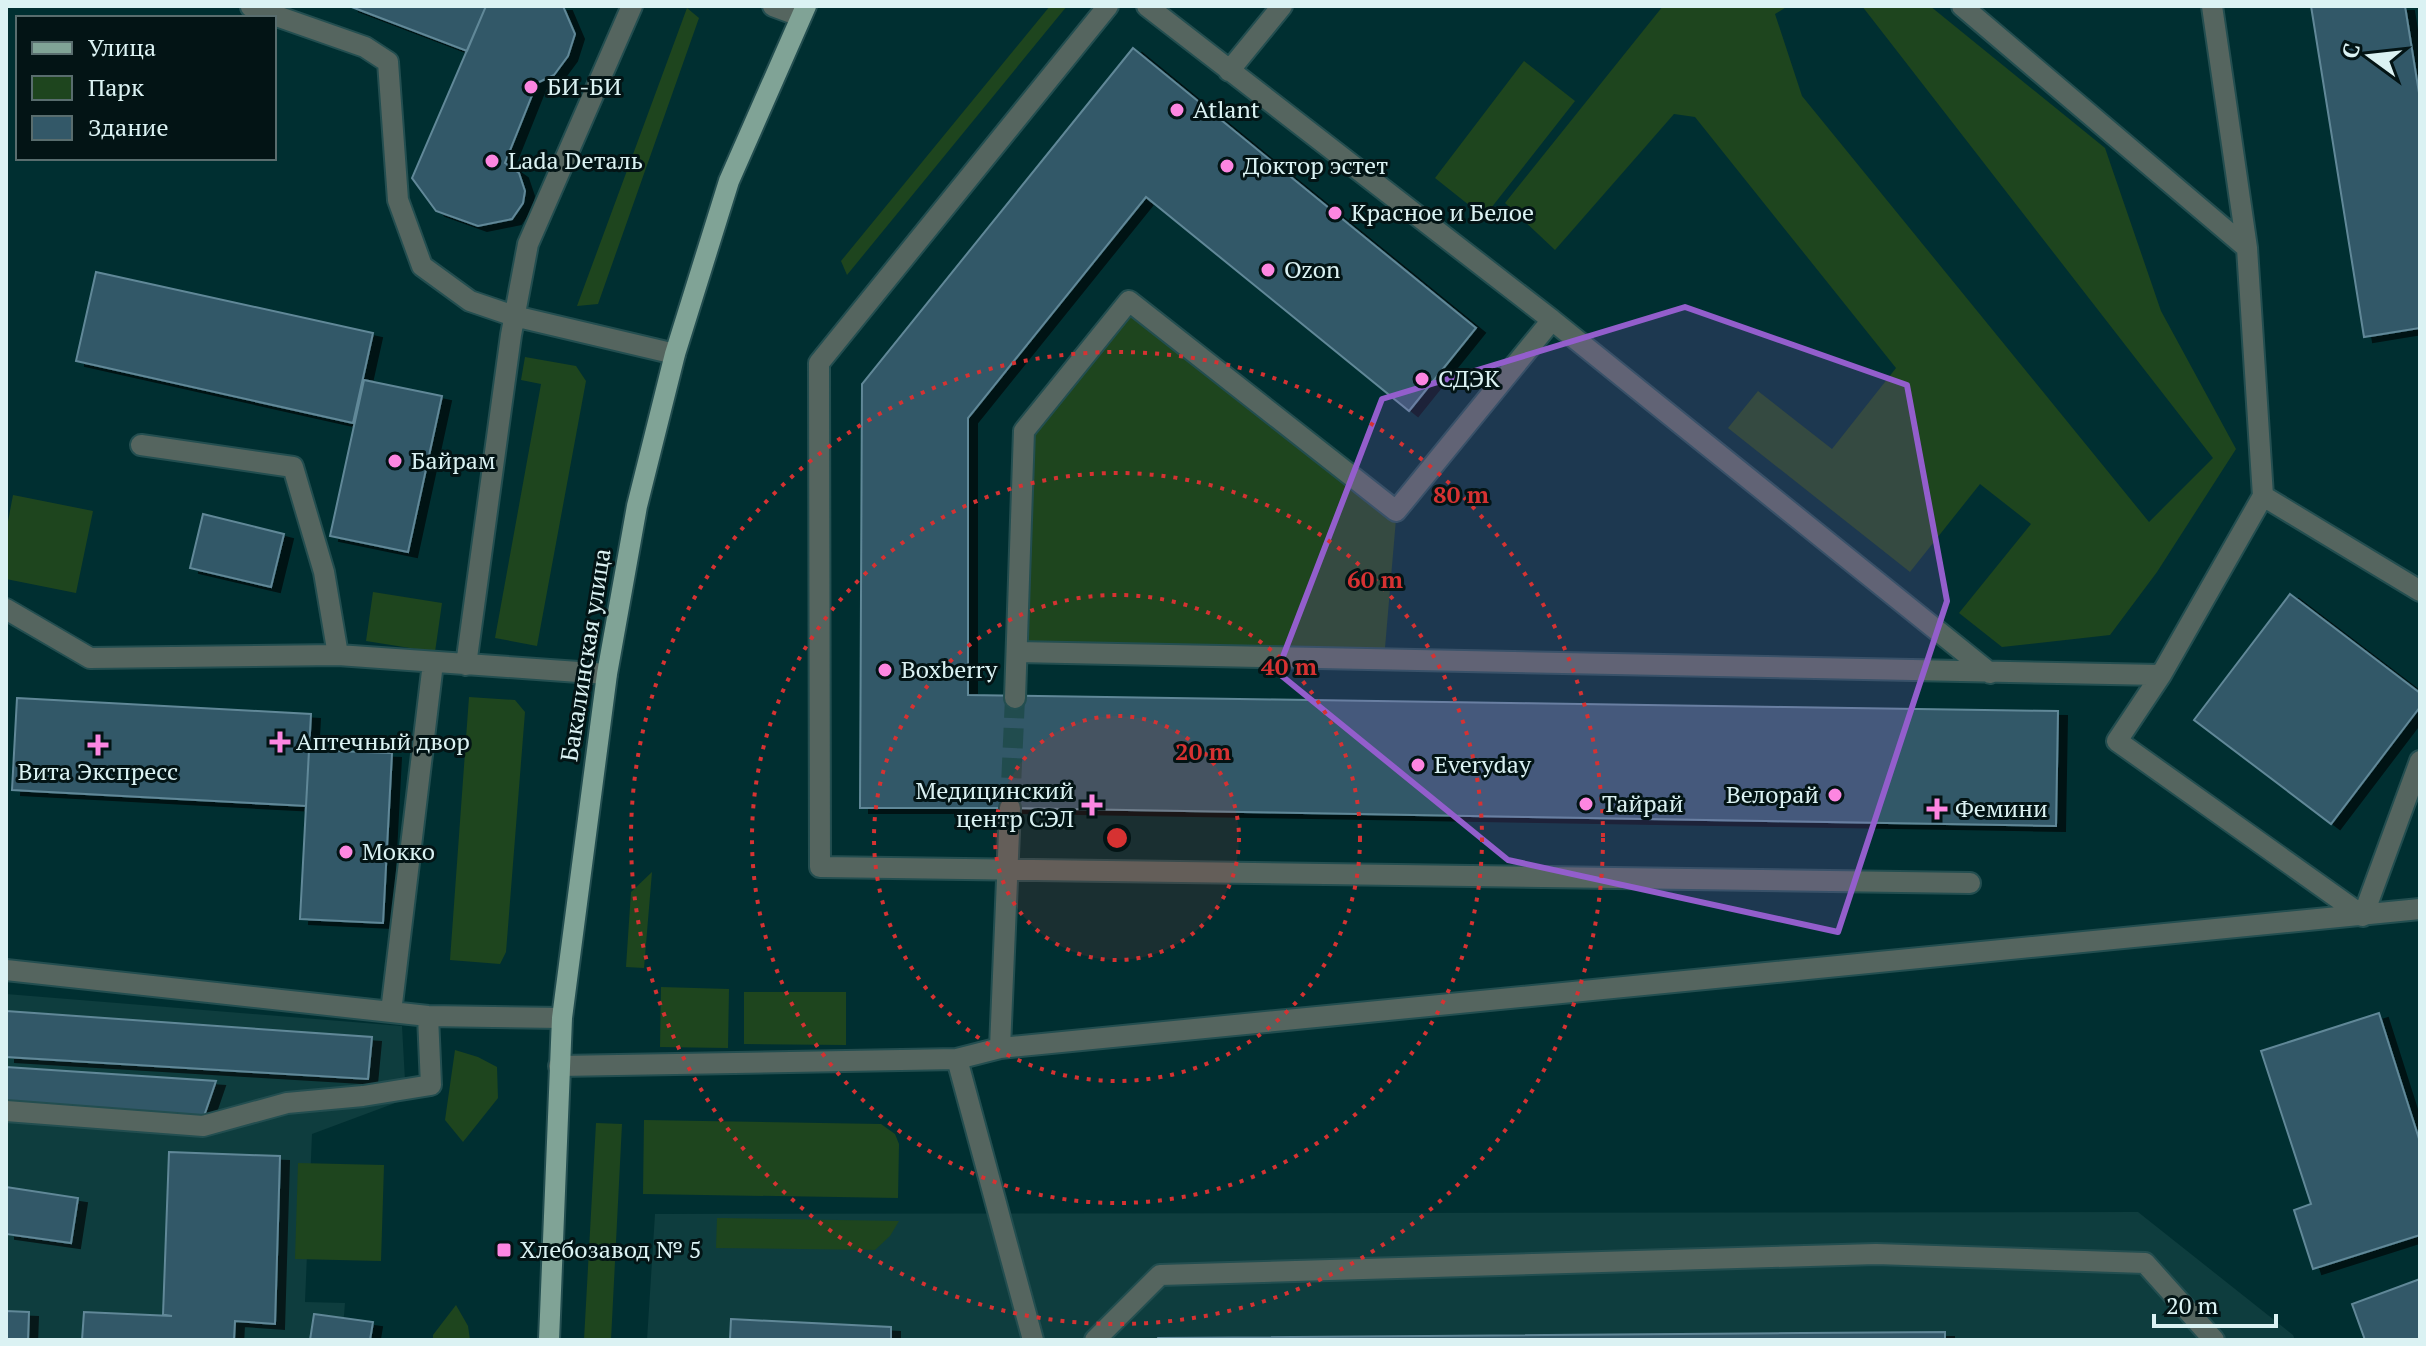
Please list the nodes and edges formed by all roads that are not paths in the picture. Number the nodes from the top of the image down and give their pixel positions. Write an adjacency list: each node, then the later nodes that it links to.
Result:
1 (632, 6): 12 (street)
2 (773, 6): 9 (street)
3 (1108, 6): 29 (street)
4 (1147, 6): 10 (street)
5 (1282, 6): 10 (street)
6 (1962, 6): 11 (street)
7 (2212, 6): 11 (street)
8 (251, 7): 12 (street)
9 (803, 11): 14 (main road, Бакалинская улица)
10 (1229, 71): 13 (street)
11 (2247, 248): 16 (street)
12 (514, 316): 14 (street); 22 (street)
13 (1552, 320): 19 (street); 23 (street)
14 (675, 354): 24 (main road, Бакалинская улица)
15 (141, 445): 20 (street)
16 (2263, 496): 17 (street); 25 (street)
17 (2420, 591)
18 (6, 609): 20 (street)
19 (1017, 652): 23 (street); 26 (street)
20 (338, 655): 21 (street)
21 (433, 663): 22 (street); 34 (street)
22 (466, 665): 24 (street)
23 (1990, 673): 25 (street)
24 (607, 674): 36 (main road, Бакалинская улица)
25 (2161, 675): 32 (street)
26 (1015, 698)
27 (2420, 761): 32 (street)
28 (1010, 808): 29 (street)
29 (1007, 869): 30 (street); 37 (street)
30 (1970, 883)
31 (2420, 909): 32 (street)
32 (2363, 916): 37 (street)
33 (6, 970): 34 (street)
34 (391, 1012): 35 (street)
35 (428, 1016): 36 (street); 40 (street)
36 (562, 1018): 39 (main road, Бакалинская улица)
37 (1000, 1048): 38 (street)
38 (957, 1059): 39 (street); 42 (street)
39 (559, 1066): 41 (main road, Бакалинская улица)
40 (6, 1111)
41 (549, 1340)
42 (1033, 1340)
43 (1095, 1340): 44 (street)
44 (2214, 1340)

